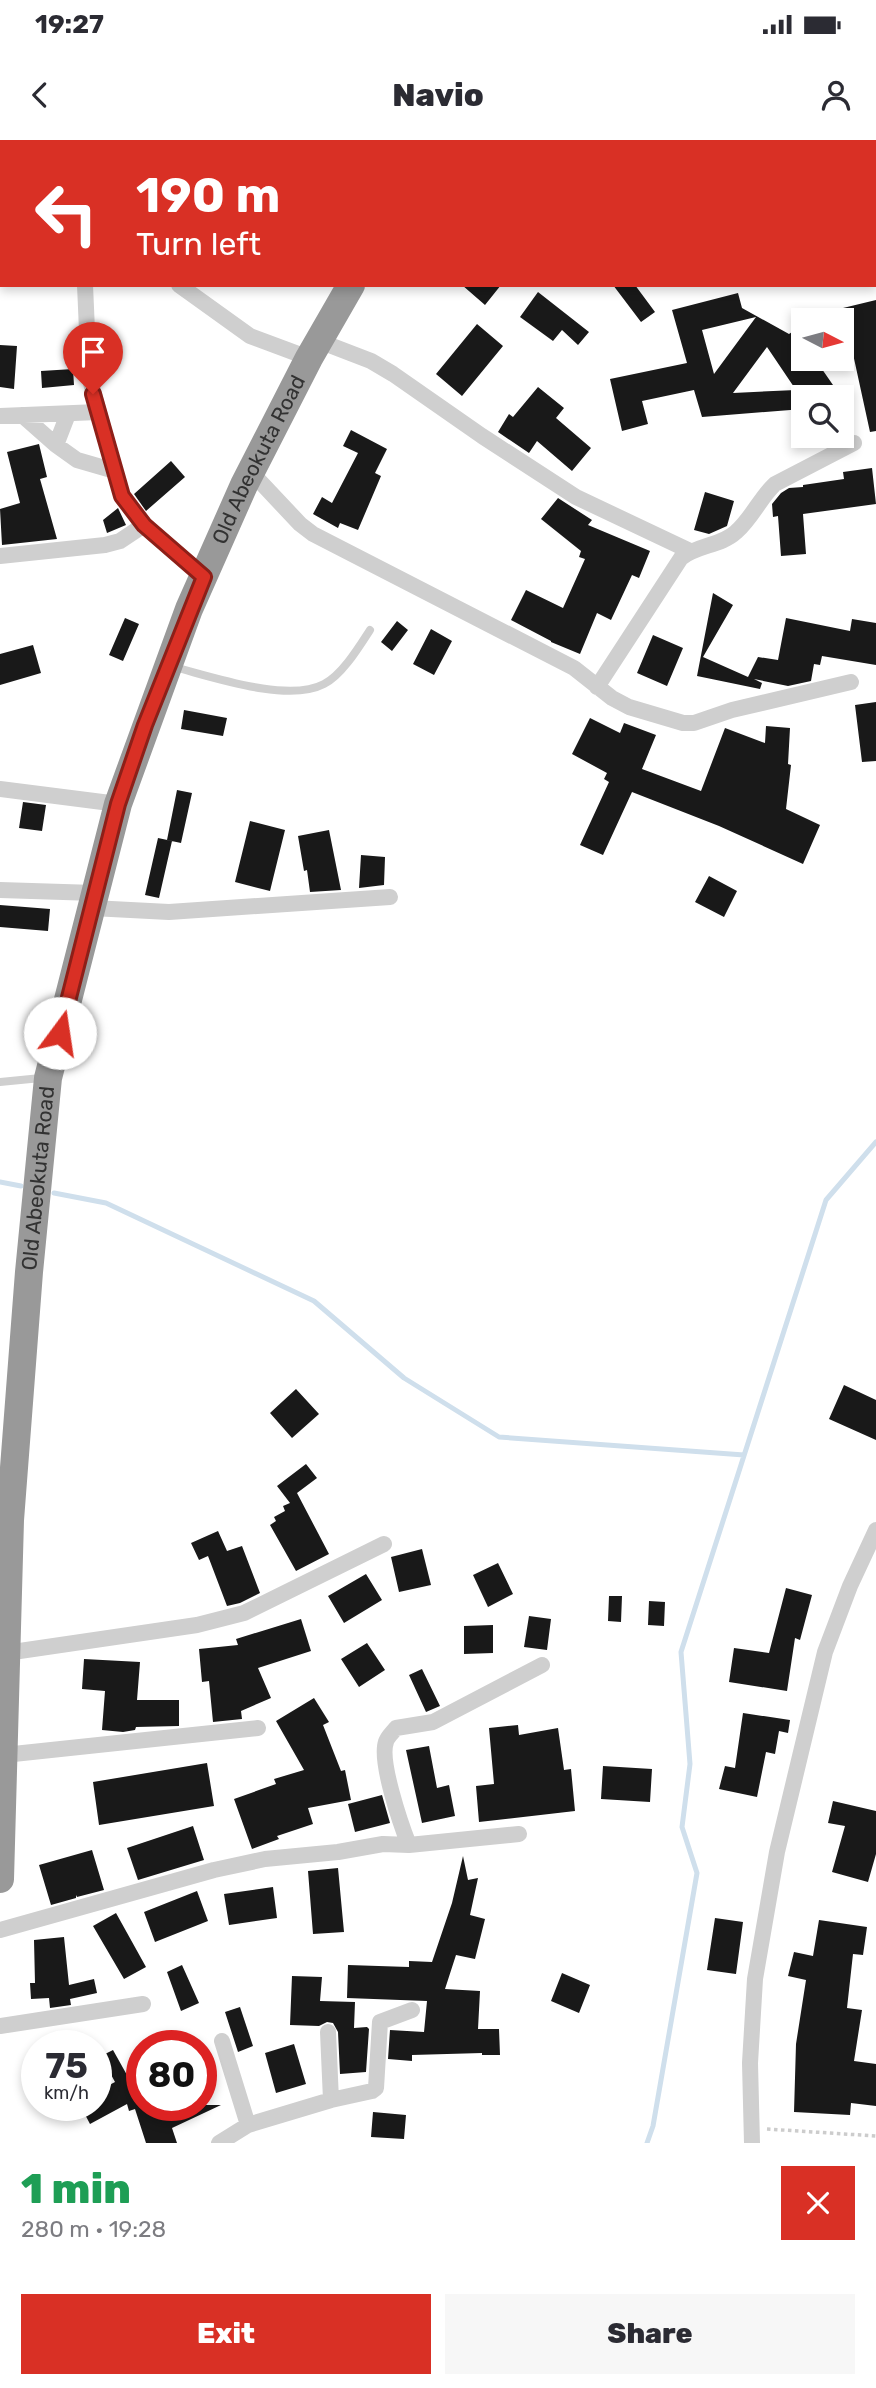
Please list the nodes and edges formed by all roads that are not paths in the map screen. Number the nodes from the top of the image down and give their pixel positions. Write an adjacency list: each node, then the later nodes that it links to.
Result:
1 (85, 287): 5 (street)
2 (182, 287): 4 (street)
3 (350, 287): 4 (highway, Old Abeokuta Road)
4 (314, 349): 12 (highway, Old Abeokuta Road); 14 (street)
5 (98, 412): 6 (street); 11 (street)
6 (68, 414): 7 (street); 9 (street)
7 (22, 415): 8 (street); 9 (street)
8 (0, 416)
9 (56, 446): 11 (street)
10 (844, 448): 14 (street)
11 (115, 471): 13 (street)
12 (251, 472): 16 (highway, Old Abeokuta Road); 20 (street)
13 (144, 525): 15 (street); 16 (street)
14 (690, 551): 20 (street)
15 (0, 556)
16 (204, 577): 18 (highway, Old Abeokuta Road)
17 (370, 630): 18 (lane)
18 (168, 666): 22 (highway, Old Abeokuta Road)
19 (851, 682): 20 (street)
20 (597, 687)
21 (0, 789): 22 (street)
22 (118, 804): 25 (highway, Old Abeokuta Road)
23 (0, 890): 25 (street)
24 (390, 897): 25 (street)
25 (94, 900): 26 (highway, Old Abeokuta Road)
26 (48, 1078): 27 (lane); 28 (highway, Old Abeokuta Road)
27 (0, 1082)
28 (5, 1519): 32 (highway, Old Abeokuta Road)
29 (876, 1530): 31 (street)
30 (384, 1544): 32 (street)
31 (870, 1560): 47 (street)
32 (6, 1653): 35 (highway, Old Abeokuta Road)
33 (542, 1665): 37 (street)
34 (258, 1728): 35 (street)
35 (4, 1755): 38 (highway, Old Abeokuta Road)
36 (519, 1834): 37 (street)
37 (409, 1845): 39 (street)
38 (0, 1879)
39 (0, 1930)
40 (144, 2004): 42 (street)
41 (412, 2010): 45 (street)
42 (0, 2026)
43 (328, 2032): 45 (street)
44 (222, 2041): 46 (street)
45 (331, 2100): 46 (street)
46 (247, 2124): 48 (street)
47 (751, 2136)
48 (219, 2143)

